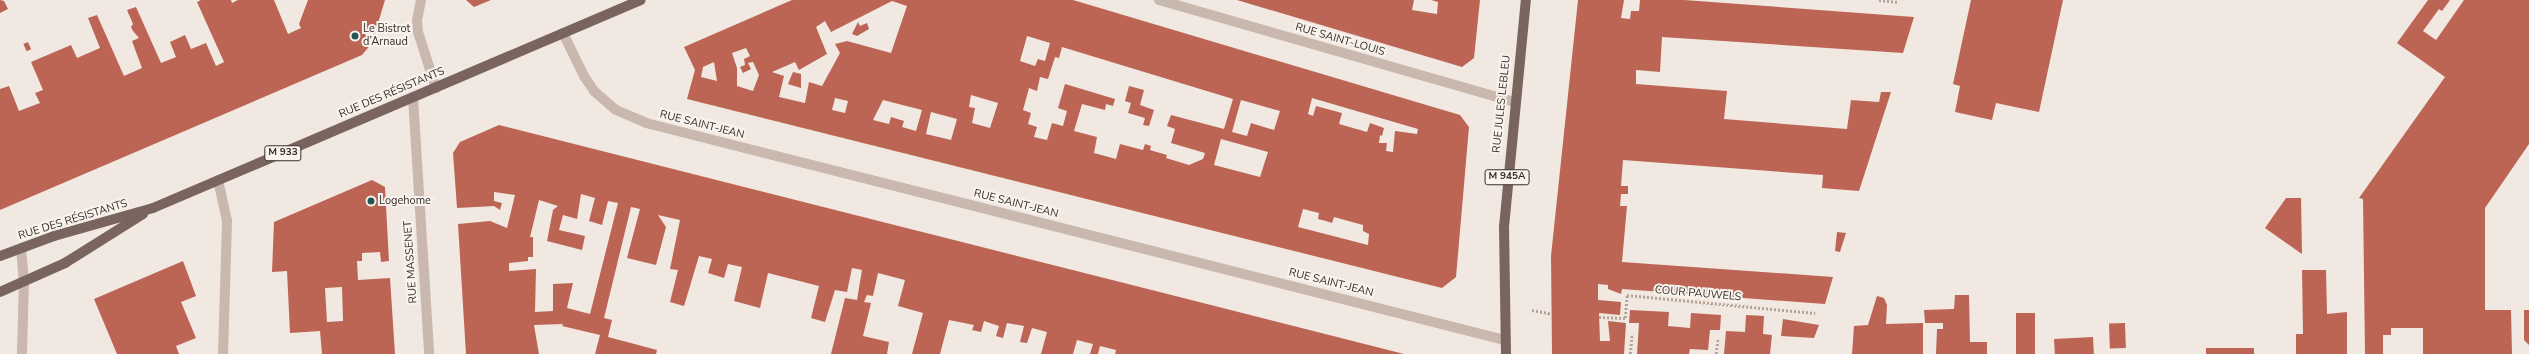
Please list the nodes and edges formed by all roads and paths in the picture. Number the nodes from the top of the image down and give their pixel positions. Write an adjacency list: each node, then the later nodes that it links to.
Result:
1 (421, 0): 8 (street)
2 (641, 0): 7 (main road, RUE DES RÉSISTANTS / M 933)
3 (1159, 0): 10 (street, RUE SAINT-LOUIS)
4 (1526, 0): 10 (main road, RUE JULES LEBLEU / M 945A)
5 (1879, 0): 6 (path)
6 (1899, 2)
7 (562, 33): 8 (main road, RUE DES RÉSISTANTS / M 933); 21 (street, RUE SAINT-JEAN)
8 (436, 88): 9 (main road, RUE DES RÉSISTANTS / M 933)
9 (413, 97): 11 (main road, RUE DES RÉSISTANTS / M 933); 24 (street, RUE MASSENET)
10 (1514, 102): 21 (main road, RUE JULES LEBLEU / M 945A)
11 (218, 180): 12 (main road, RUE DES RÉSISTANTS / M 933); 23 (street)
12 (153, 208): 13 (main road, RUE DES RÉSISTANTS / M 933); 15 (main road, RUE DES RÉSISTANTS)
13 (21, 248): 14 (main road, RUE DES RÉSISTANTS / M 933); 15 (street)
14 (0, 256)
15 (24, 282): 16 (main road, RUE DES RÉSISTANTS); 22 (street)
16 (0, 292)
17 (1815, 313): 18 (path, COUR PAUWELS)
18 (1599, 317)
19 (1632, 334): 26 (path)
20 (1718, 338): 27 (path)
21 (1505, 340): 25 (main road, RUE JULES LEBLEU / M 945A)
22 (22, 354)
23 (223, 354)
24 (429, 354)
25 (1506, 354)
26 (1630, 354)
27 (1716, 354)

